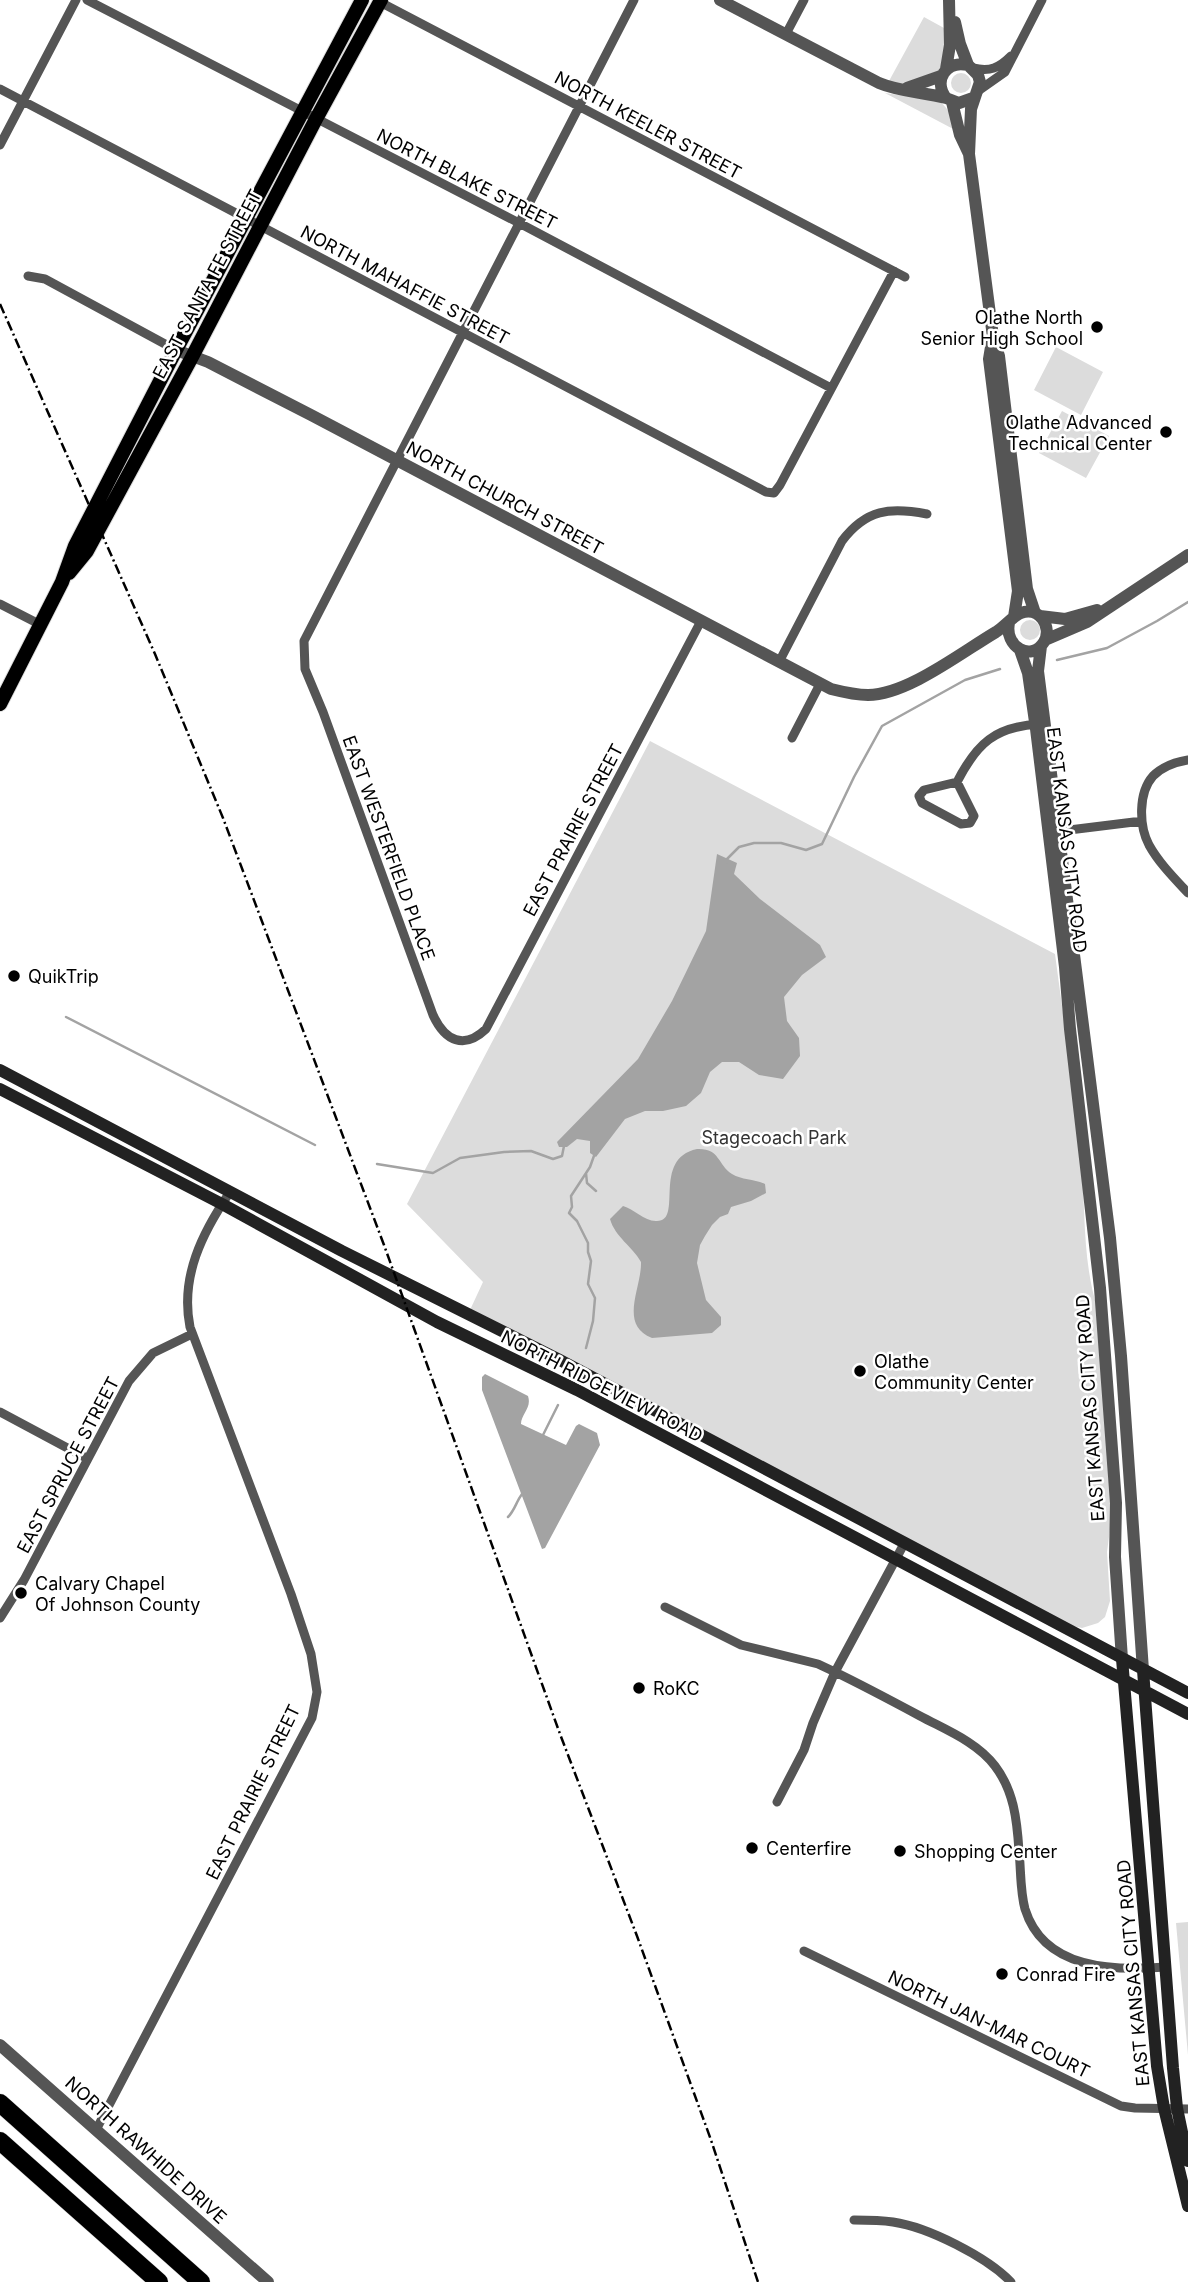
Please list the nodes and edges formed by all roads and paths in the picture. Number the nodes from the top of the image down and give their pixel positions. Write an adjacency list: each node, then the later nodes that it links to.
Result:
1 (76, 0): 18 (street)
2 (87, 0): 20 (street, NORTH BLAKE STREET)
3 (362, 0): 20 (main road, EAST SANTA FE STREET)
4 (634, 0): 19 (street)
5 (720, 0): 10 (street)
6 (804, 0): 10 (street)
7 (949, 0): 12 (street); 13 (street)
8 (1042, 0): 11 (street)
9 (379, 1): 19 (street, NORTH KEELER STREET); 20 (main road, EAST SANTA FE STREET)
10 (786, 34): 15 (street)
11 (1014, 52): 12 (street); 16 (street)
12 (971, 67): 13 (street); 16 (street)
13 (944, 72): 15 (street); 17 (street)
14 (0, 89): 18 (street, NORTH MAHAFFIE STREET)
15 (900, 89): 17 (street)
16 (976, 94): 17 (street); 22 (street)
17 (949, 100): 22 (street)
18 (23, 101): 21 (street); 23 (street, NORTH MAHAFFIE STREET)
19 (579, 106): 24 (street); 25 (street, NORTH KEELER STREET)
20 (309, 116): 23 (main road, EAST SANTA FE STREET); 24 (street, NORTH BLAKE STREET)
21 (0, 145)
22 (969, 154): 29 (street)
23 (253, 222): 28 (street, NORTH MAHAFFIE STREET); 30 (main road, EAST SANTA FE STREET); 31 (main road, EAST SANTA FE STREET)
24 (521, 224): 28 (street); 32 (street, NORTH BLAKE STREET)
25 (894, 271): 27 (street, NORTH KEELER STREET); 32 (street)
26 (27, 276): 30 (street, NORTH CHURCH STREET)
27 (905, 277)
28 (463, 333): 32 (street, NORTH MAHAFFIE STREET); 33 (street)
29 (993, 337): 39 (street); 40 (street)
30 (176, 350): 31 (street, NORTH CHURCH STREET); 36 (main road, EAST SANTA FE STREET)
31 (192, 357): 33 (street, NORTH CHURCH STREET); 36 (main road, EAST SANTA FE STREET)
32 (831, 388)
33 (397, 461): 41 (street, NORTH CHURCH STREET); 56 (street, EAST WESTERFIELD PLACE)
34 (927, 513): 46 (street)
35 (1188, 555): 38 (street)
36 (62, 583): 42 (main road, EAST SANTA FE STREET)
37 (0, 604): 42 (street)
38 (1114, 604): 39 (street); 43 (street)
39 (1037, 614): 40 (street); 43 (street)
40 (1012, 620): 44 (street); 45 (street, NORTH CHURCH STREET)
41 (701, 621): 46 (street, NORTH CHURCH STREET); 56 (street, EAST PRAIRIE STREET)
42 (41, 625): 48 (main road, EAST SANTA FE STREET)
43 (1043, 643): 44 (street); 49 (street, EAST KANSAS CITY ROAD)
44 (1016, 647): 45 (street, NORTH CHURCH STREET); 49 (street, EAST KANSAS CITY ROAD)
45 (968, 649): 47 (street, NORTH CHURCH STREET)
46 (779, 662): 47 (street, NORTH CHURCH STREET)
47 (820, 684): 50 (street)
48 (0, 704)
49 (1040, 724): 52 (street); 54 (street, EAST KANSAS CITY ROAD)
50 (792, 738)
51 (1188, 760): 53 (street)
52 (957, 782): 52 (street)
53 (1142, 821): 54 (street); 55 (street)
54 (1053, 832): 68 (street, EAST KANSAS CITY ROAD); 69 (street, EAST KANSAS CITY ROAD)
55 (1188, 893)
56 (463, 1041)
57 (0, 1070): 59 (main road, NORTH RIDGEVIEW ROAD)
58 (0, 1089): 60 (main road, NORTH RIDGEVIEW ROAD)
59 (230, 1192): 60 (street); 64 (main road, NORTH RIDGEVIEW ROAD)
60 (222, 1204): 61 (street); 65 (main road, NORTH RIDGEVIEW ROAD)
61 (192, 1334): 63 (street, EAST SPRUCE STREET); 82 (street, EAST PRAIRIE STREET)
62 (0, 1412): 63 (street)
63 (88, 1459): 67 (street, EAST SPRUCE STREET)
64 (905, 1542): 65 (street); 68 (main road, NORTH RIDGEVIEW ROAD)
65 (895, 1560): 70 (street); 71 (main road, NORTH RIDGEVIEW ROAD)
66 (665, 1607): 70 (street)
67 (0, 1618)
68 (1122, 1659): 69 (main road, NORTH RIDGEVIEW ROAD); 71 (main road, EAST KANSAS CITY ROAD)
69 (1143, 1670): 72 (main road, EAST KANSAS CITY ROAD); 73 (main road, NORTH RIDGEVIEW ROAD)
70 (835, 1672): 75 (street); 78 (street)
71 (1124, 1681): 72 (main road, NORTH RIDGEVIEW ROAD); 78 (main road, EAST KANSAS CITY ROAD)
72 (1145, 1692): 74 (main road, NORTH RIDGEVIEW ROAD); 77 (main road, EAST KANSAS CITY ROAD)
73 (1188, 1693)
74 (1188, 1714)
75 (777, 1802)
76 (804, 1951): 81 (street, NORTH JAN-MAR COURT)
77 (1165, 1967): 78 (street); 81 (main road, EAST KANSAS CITY ROAD)
78 (1149, 1968): 81 (main road, EAST KANSAS CITY ROAD)
79 (0, 2045): 82 (street, NORTH RAWHIDE DRIVE)
80 (0, 2103): 88 (highway)
81 (1176, 2108): 84 (main road, EAST KANSAS CITY ROAD); 85 (main road, EAST KANSAS CITY ROAD)
82 (96, 2130): 89 (street, NORTH RAWHIDE DRIVE)
83 (0, 2141): 87 (highway)
84 (1188, 2161)
85 (1188, 2206)
86 (854, 2220): 90 (street)
87 (159, 2282)
88 (201, 2282)
89 (268, 2282)
90 (1011, 2282)

